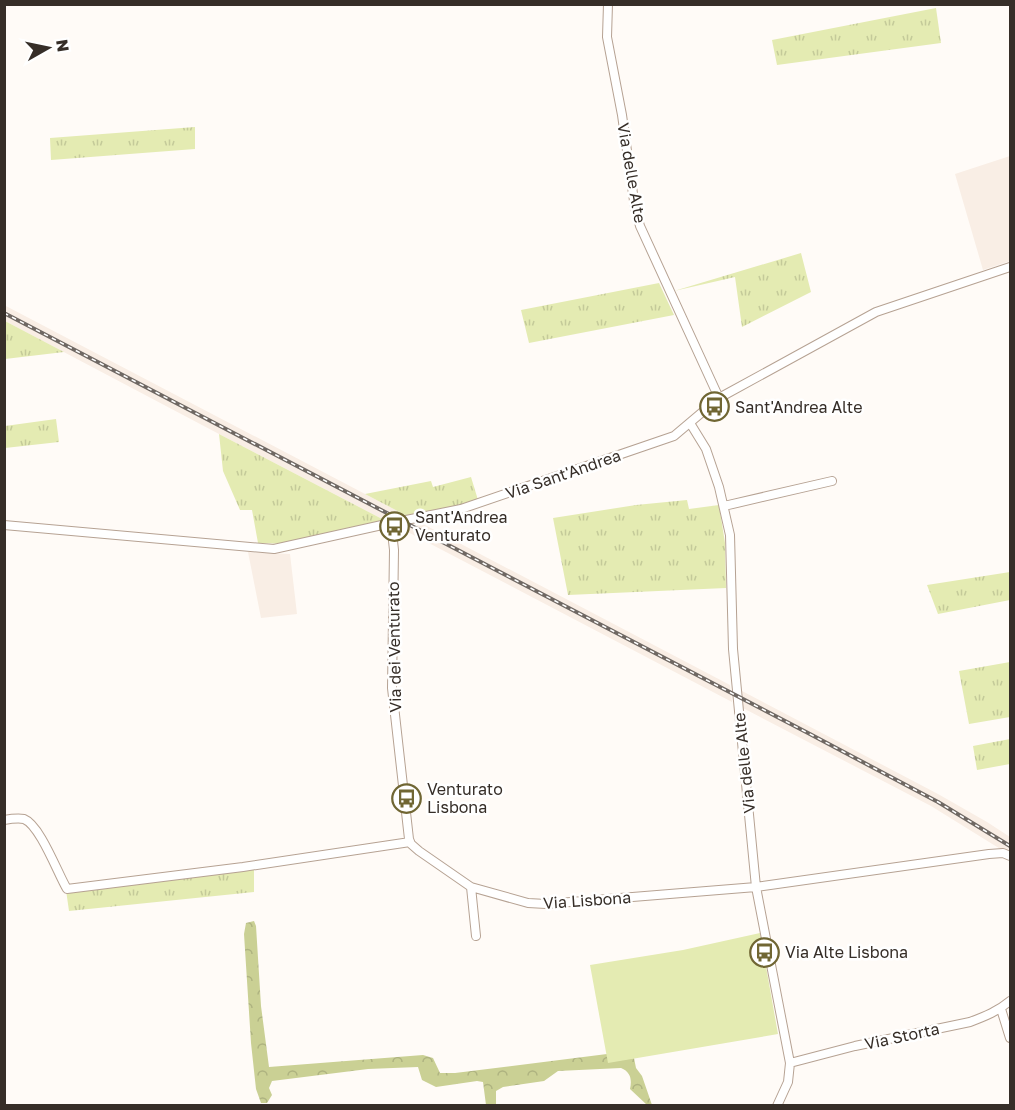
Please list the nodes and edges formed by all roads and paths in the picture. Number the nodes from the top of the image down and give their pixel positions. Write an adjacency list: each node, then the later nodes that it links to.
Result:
1 (608, 4): 3 (street, Via delle Alte)
2 (1011, 267): 3 (street, Via Sant'Andrea)
3 (719, 398): 4 (street, Via Sant'Andrea)
4 (690, 423): 6 (street, Via delle Alte); 7 (street, Via Sant'Andrea)
5 (832, 481): 6 (street)
6 (724, 506): 13 (street, Via delle Alte)
7 (391, 522): 8 (street, Via Sant'Andrea); 10 (street, Via dei Venturato)
8 (4, 525)
9 (4, 820): 10 (street)
10 (410, 842): 12 (street, Via Lisbona)
11 (1011, 856): 13 (street, Via Lisbona)
12 (471, 887): 13 (street, Via Lisbona); 14 (street)
13 (756, 887): 18 (street, Via delle Alte)
14 (476, 936)
15 (1011, 1001): 16 (street, Via Storta)
16 (1001, 1009): 17 (street); 18 (street, Via Storta)
17 (1011, 1038)
18 (790, 1063): 19 (street, Via delle Alte)
19 (777, 1106)

